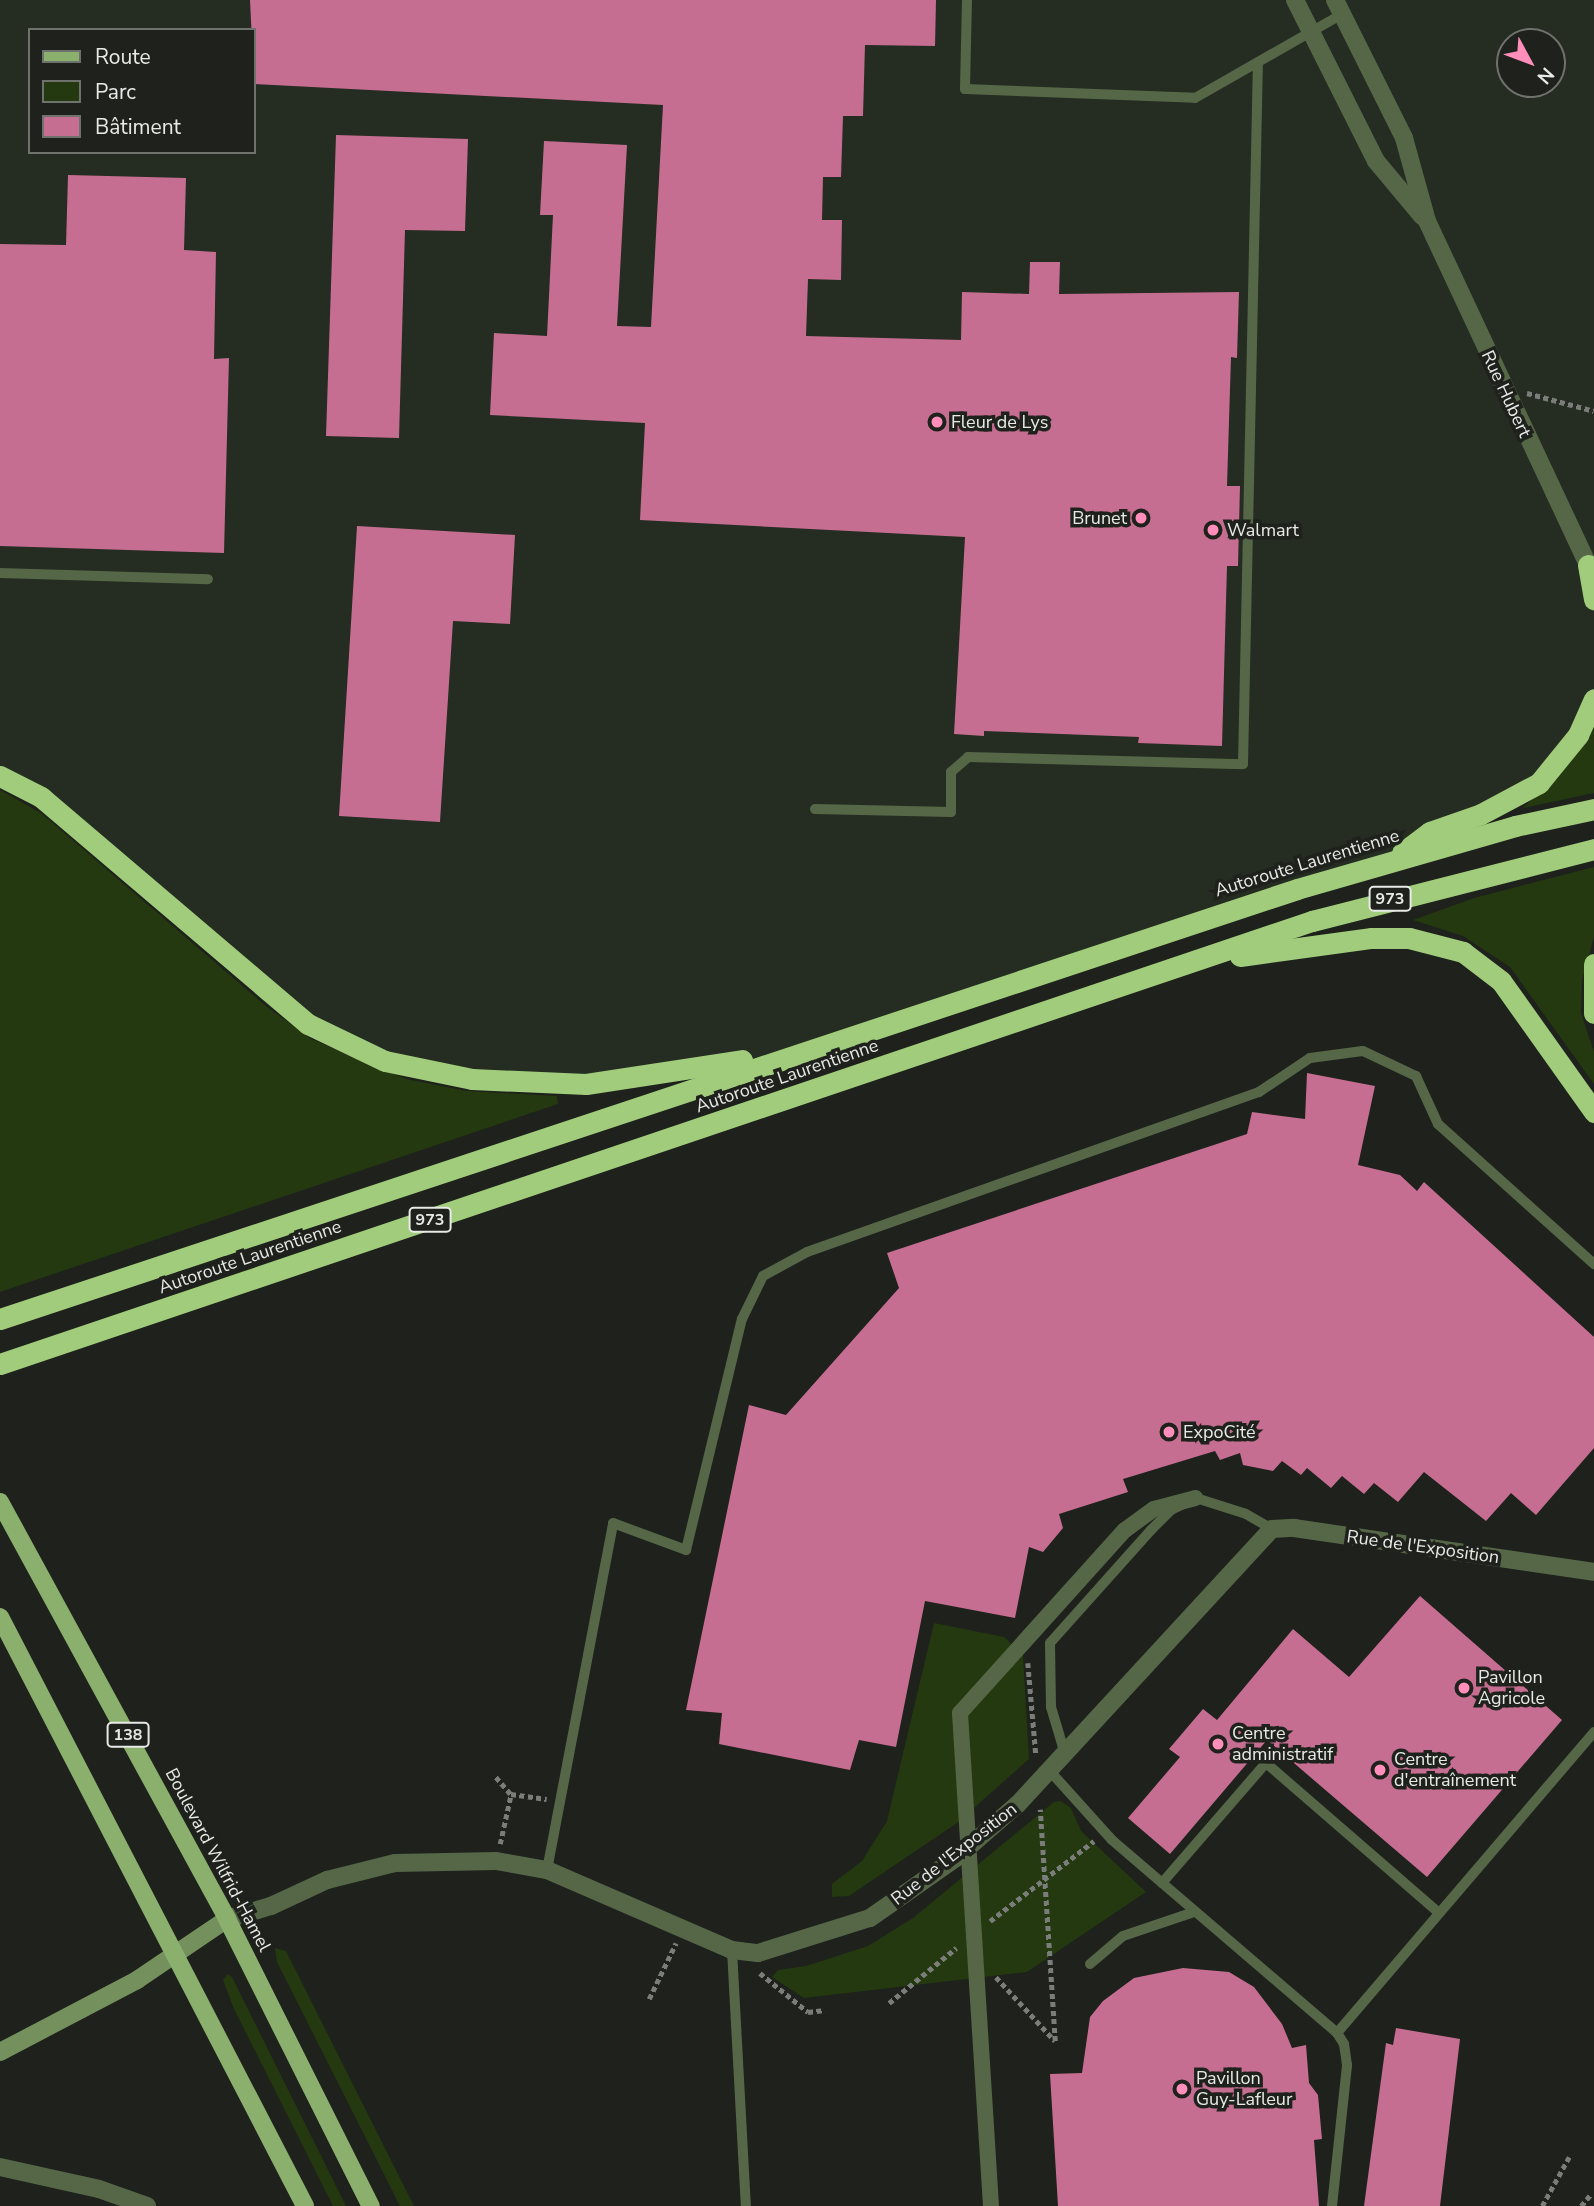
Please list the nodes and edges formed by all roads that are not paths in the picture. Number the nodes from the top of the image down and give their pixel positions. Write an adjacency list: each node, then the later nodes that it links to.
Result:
1 (967, 0): 5 (lane)
2 (1295, 0): 4 (street, Rue Hubert)
3 (1338, 7): 4 (lane); 6 (street, Rue Hubert)
4 (1311, 31): 5 (lane); 6 (street, Rue Hubert)
5 (1258, 62): 13 (lane)
6 (1427, 221): 7 (street, Rue Hubert)
7 (1591, 570): 10 (highway)
8 (0, 573): 9 (lane)
9 (208, 579)
10 (1594, 599)
11 (1594, 699): 16 (highway)
12 (0, 776): 20 (highway)
13 (815, 809)
14 (1594, 809): 16 (highway, Autoroute Laurentienne / 973)
15 (1594, 849): 17 (highway, Autoroute Laurentienne / 973)
16 (1392, 860): 20 (highway, Autoroute Laurentienne / 973)
17 (1189, 963): 21 (highway); 24 (highway, Autoroute Laurentienne / 973)
18 (1594, 964): 19 (highway)
19 (1594, 1013)
20 (803, 1050): 23 (highway, Autoroute Laurentienne / 973)
21 (1594, 1112)
22 (1594, 1264): 34 (lane)
23 (0, 1319)
24 (1, 1364)
25 (1196, 1497): 27 (lane); 31 (lane); 33 (street)
26 (0, 1502): 38 (main road, Boulevard Wilfrid-Hamel / 138)
27 (1272, 1529): 28 (street, Rue de l'Exposition); 31 (street, Rue de l'Exposition)
28 (1594, 1572)
29 (0, 1617): 40 (main road)
30 (1594, 1732): 37 (lane)
31 (1065, 1754): 32 (street, Rue de l'Exposition)
32 (1043, 1776): 33 (street, Rue de l'Exposition); 35 (lane)
33 (967, 1848): 39 (street, Rue de l'Exposition); 49 (street)
34 (547, 1870): 38 (street, Rue de l'Exposition); 39 (street, Rue de l'Exposition)
35 (1162, 1884): 36 (lane); 37 (lane)
36 (1194, 1912): 41 (lane); 42 (lane)
37 (1439, 1913): 42 (lane)
38 (227, 1919): 40 (main road); 47 (main road, Boulevard Wilfrid-Hamel / 138)
39 (732, 1950): 48 (lane)
40 (175, 1953): 43 (main road); 46 (main road)
41 (1090, 1964)
42 (1337, 2033): 50 (lane)
43 (0, 2052)
44 (0, 2167): 45 (street)
45 (147, 2206)
46 (306, 2206)
47 (371, 2206)
48 (746, 2206)
49 (990, 2206)
50 (1332, 2206)

